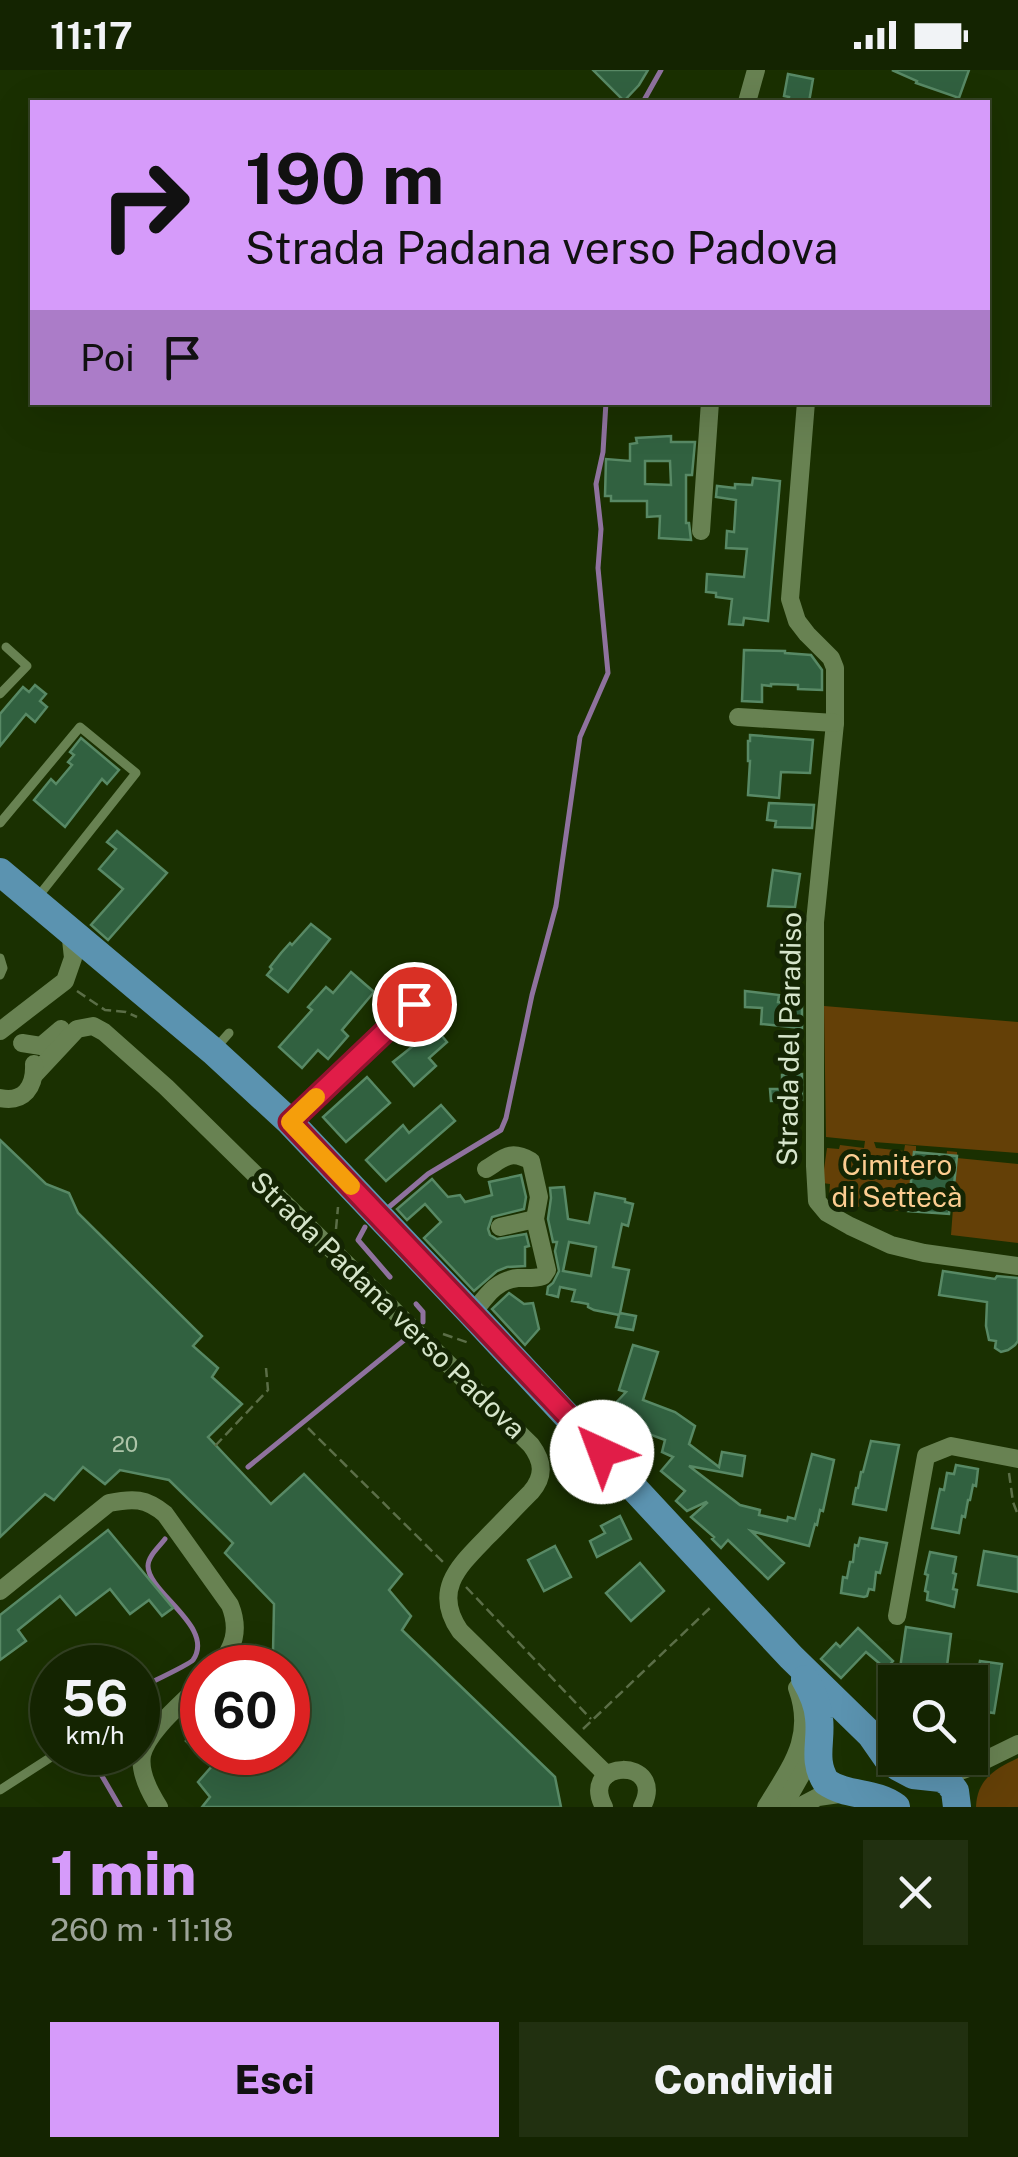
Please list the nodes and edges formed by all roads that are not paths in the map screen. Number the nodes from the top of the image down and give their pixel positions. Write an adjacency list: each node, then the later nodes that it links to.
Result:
1 (756, 70): 2 (street)
2 (747, 100)
3 (710, 405): 5 (street)
4 (806, 405): 9 (street, Strada del Paradiso)
5 (701, 532)
6 (6, 647): 7 (lane)
7 (0, 694)
8 (738, 717): 9 (street)
9 (835, 723): 26 (street, Strada del Paradiso)
10 (0, 823): 12 (lane)
11 (0, 872): 12 (main road, Strada Padana verso Padova)
12 (35, 900): 13 (main road, Strada Padana verso Padova)
13 (70, 930): 17 (street); 22 (main road, Strada Padana verso Padova)
14 (0, 958): 15 (lane)
15 (0, 975)
16 (414, 1004): 22 (street)
17 (0, 1033): 18 (street)
18 (22, 1043): 19 (street, Strada Padana verso Padova); 20 (street)
19 (152, 1074): 20 (street, Strada Padana verso Padova); 40 (street, Strada Padana verso Padova)
20 (34, 1075): 21 (street, Strada Padana verso Padova)
21 (0, 1098)
22 (290, 1122): 27 (main road, Strada Padana verso Padova)
23 (486, 1169): 24 (street, Strada Padana verso Padova)
24 (535, 1218): 25 (street); 27 (street, Strada Padana verso Padova)
25 (500, 1227)
26 (1018, 1266)
27 (472, 1314): 31 (main road, Strada Padana verso Padova)
28 (1014, 1458): 30 (street)
29 (0, 1591): 32 (street)
30 (897, 1616)
31 (757, 1618): 33 (main road, Strada Padana verso Padova); 36 (street)
32 (233, 1645)
33 (791, 1657): 35 (main road); 36 (main road)
34 (180, 1705): 45 (street)
35 (863, 1728): 36 (main road); 41 (main road)
36 (810, 1743): 43 (main road); 48 (street); 49 (street)
37 (1018, 1744): 38 (street)
38 (994, 1756): 41 (street); 44 (street)
39 (30, 1771): 42 (lane)
40 (607, 1775): 46 (street); 47 (street)
41 (940, 1778): 44 (main road)
42 (0, 1790)
43 (848, 1792): 50 (street); 51 (main road)
44 (957, 1804)
45 (159, 1807)
46 (604, 1807)
47 (642, 1807)
48 (766, 1807)
49 (783, 1807)
50 (799, 1807)
51 (896, 1807)

